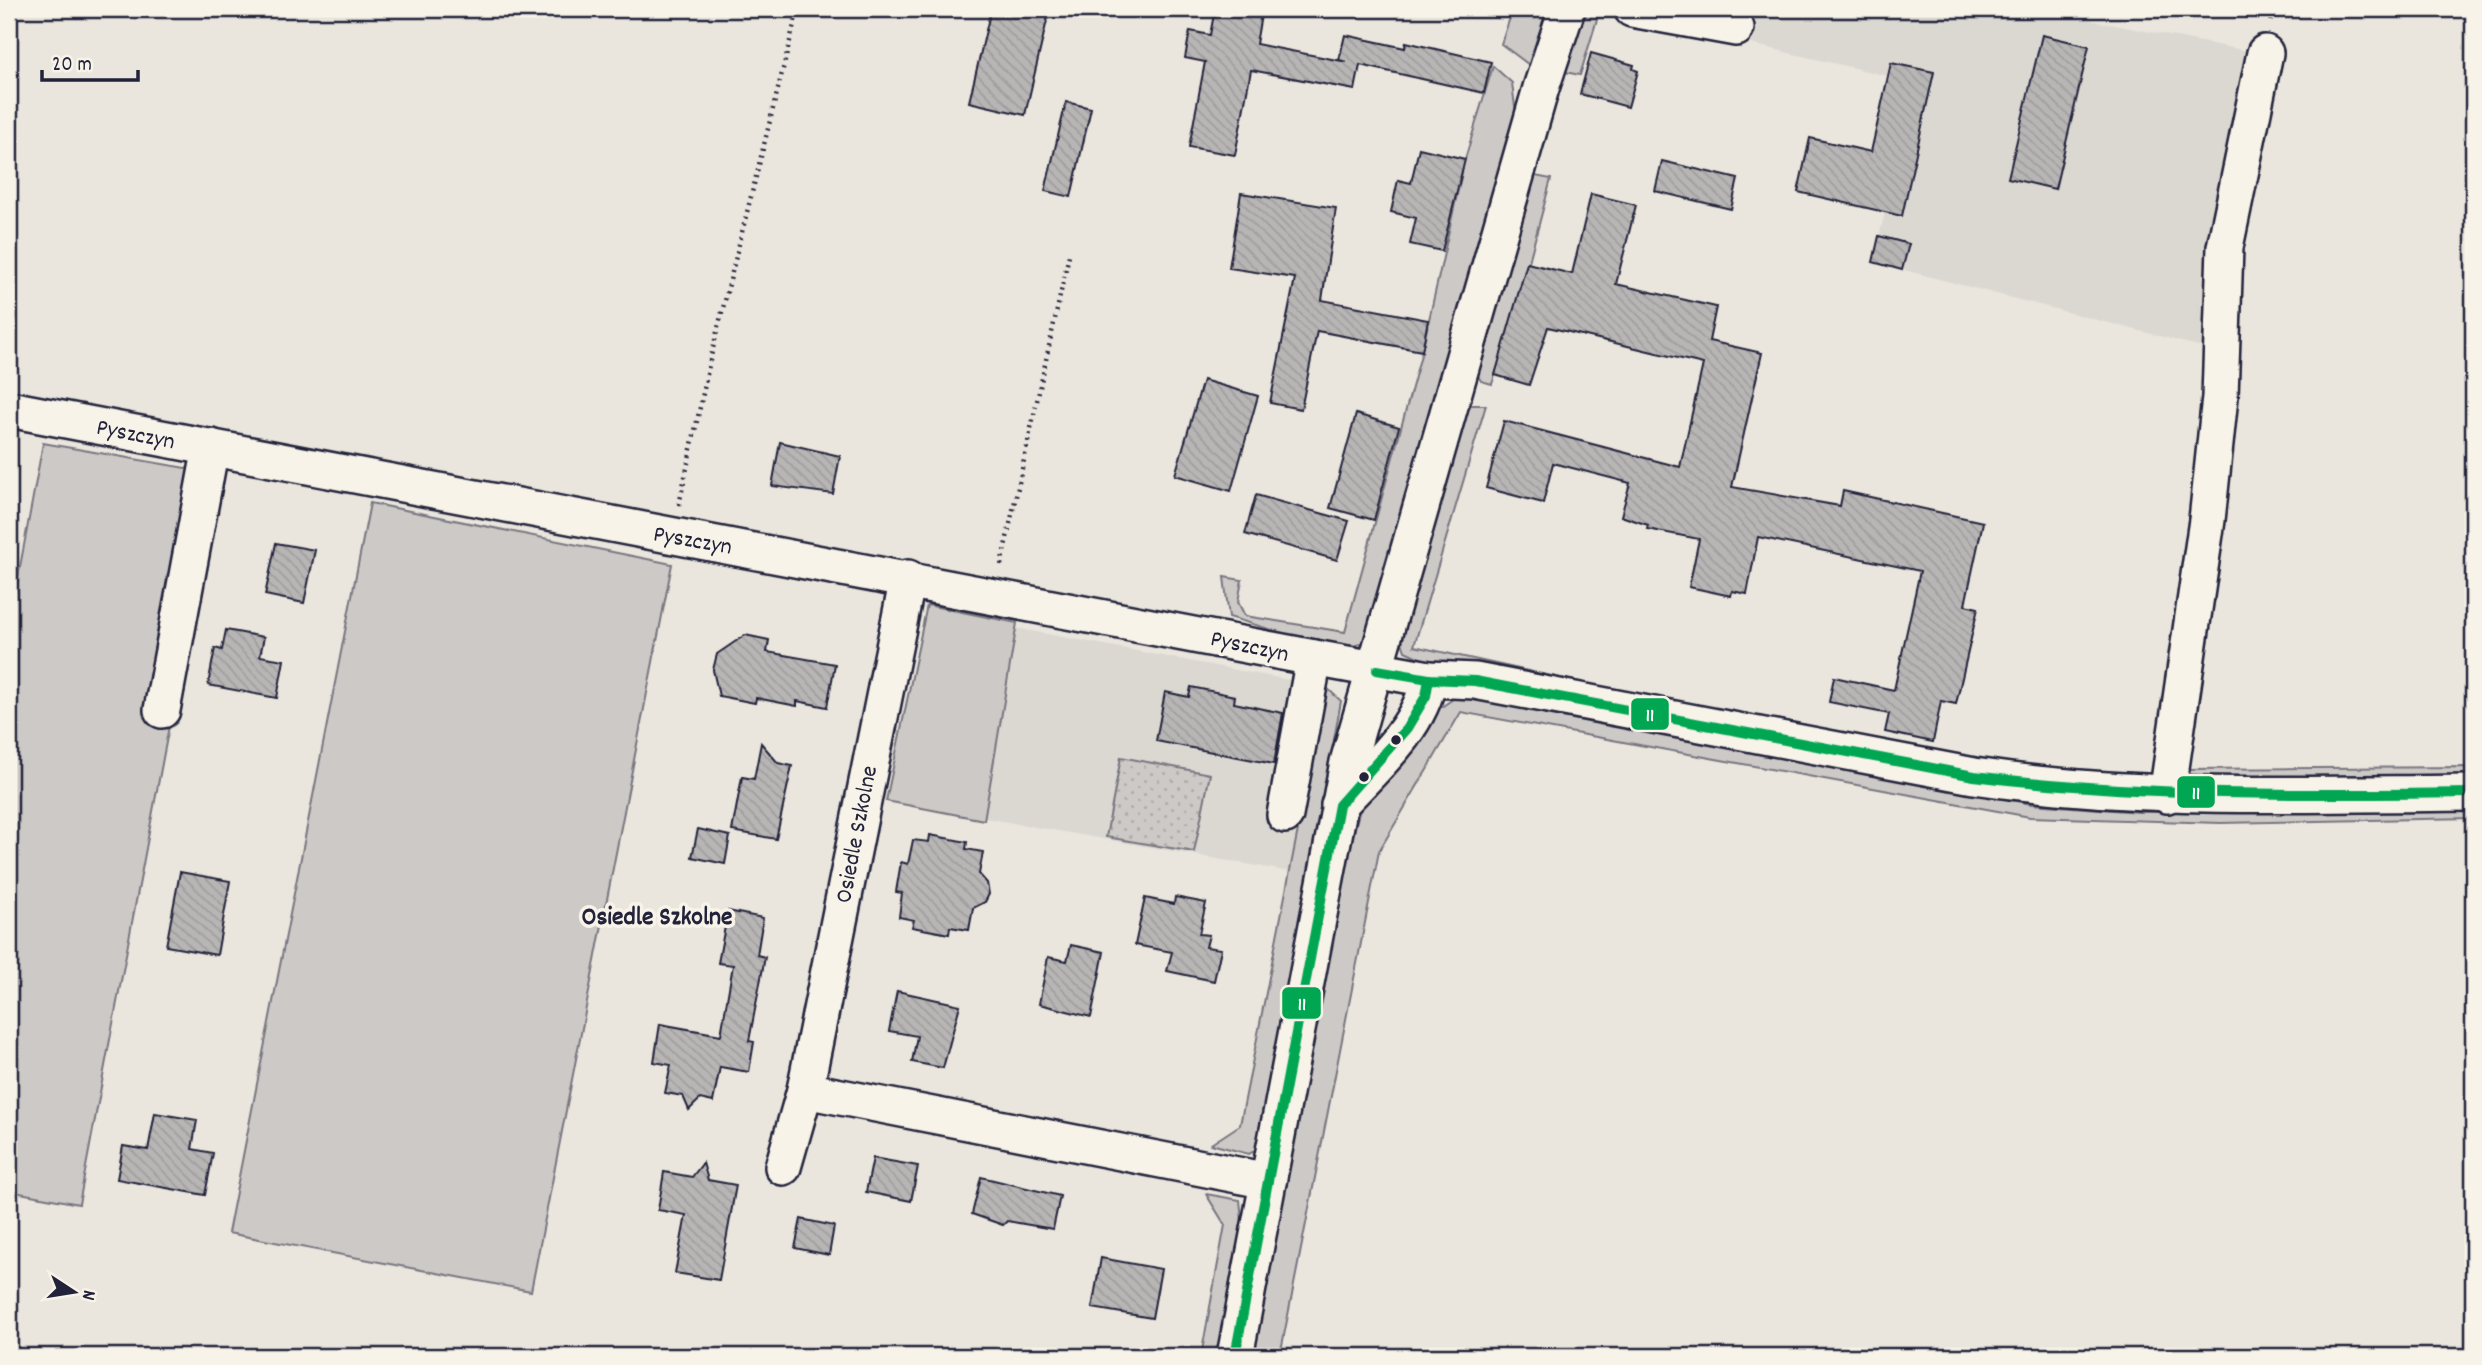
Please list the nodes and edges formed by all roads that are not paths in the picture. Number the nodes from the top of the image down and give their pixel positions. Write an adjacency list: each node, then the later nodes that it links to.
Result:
1 (1567, 9): 9 (street)
2 (1632, 9): 3 (street)
3 (1736, 28)
4 (2265, 53): 13 (street)
5 (9, 408): 6 (street, Pyszczyn)
6 (211, 447): 7 (street, Pyszczyn); 11 (street)
7 (908, 578): 8 (street, Pyszczyn); 16 (street, Osiedle Szkolne)
8 (1314, 658): 9 (street, Pyszczyn); 15 (street)
9 (1377, 670): 10 (street, Pyszczyn); 14 (street)
10 (1429, 679): 13 (street, Pyszczyn); 14 (street)
11 (162, 710)
12 (2473, 793): 13 (street, Pyszczyn)
13 (2167, 794)
14 (1339, 805): 18 (street)
15 (1285, 815)
16 (805, 1090): 17 (street, Osiedle Szkolne); 18 (street)
17 (783, 1167)
18 (1268, 1181): 19 (street)
19 (1235, 1356)

